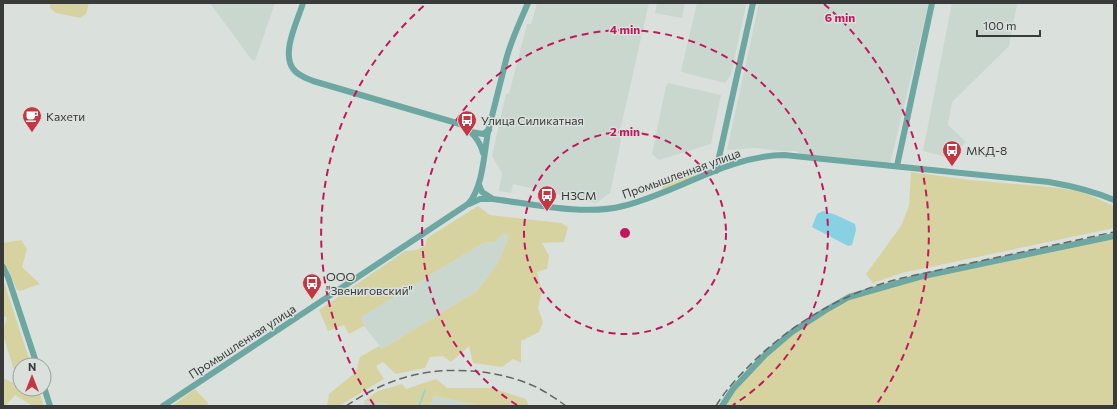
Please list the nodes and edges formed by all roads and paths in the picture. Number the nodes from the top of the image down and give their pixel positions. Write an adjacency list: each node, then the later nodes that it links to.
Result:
1 (303, 3): 6 (street)
2 (528, 3): 5 (street, Промышленная улица)
3 (753, 3): 9 (street)
4 (932, 3): 8 (street)
5 (489, 130): 6 (street); 7 (street, Промышленная улица)
6 (471, 132): 7 (street)
7 (484, 155): 10 (street, Промышленная улица)
8 (897, 166): 9 (street, Промышленная улица); 12 (street, Промышленная улица)
9 (716, 171): 11 (street, Промышленная улица)
10 (479, 185): 11 (street); 13 (street, Промышленная улица)
11 (493, 199): 13 (street, Промышленная улица)
12 (1114, 200)
13 (468, 204): 17 (street, Промышленная улица)
14 (1114, 236): 18 (street)
15 (3, 267): 16 (street)
16 (34, 357)
17 (162, 406)
18 (722, 406)

